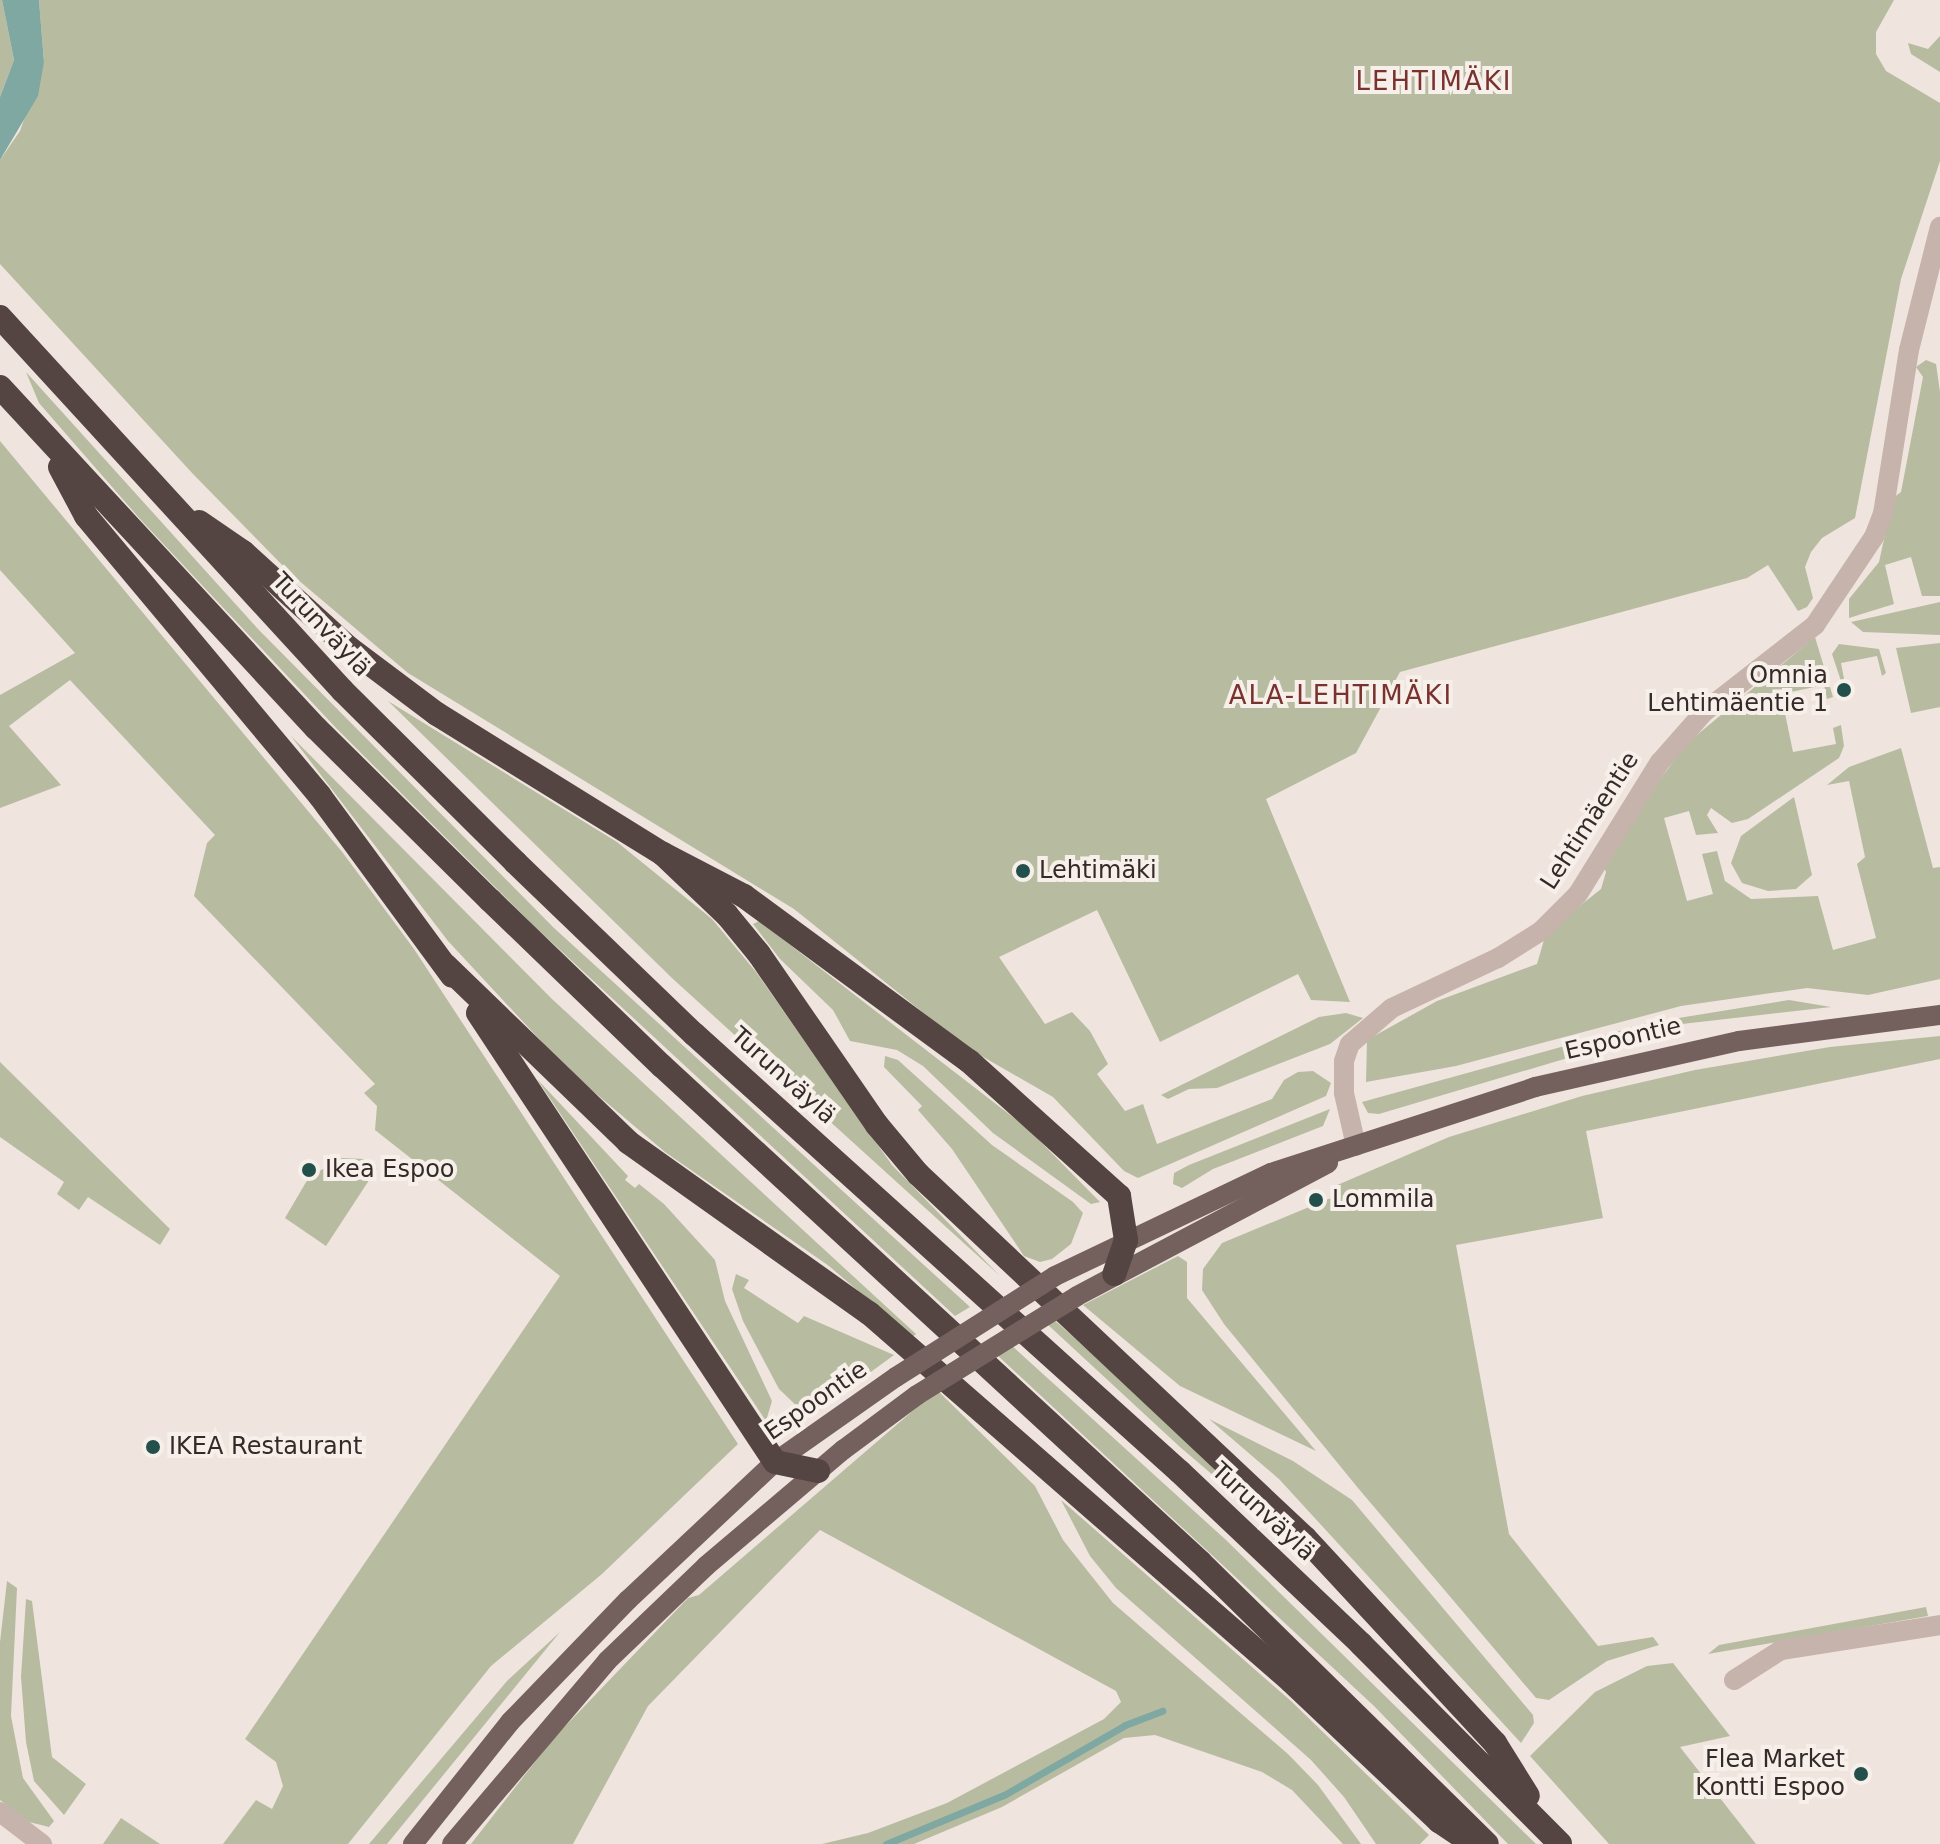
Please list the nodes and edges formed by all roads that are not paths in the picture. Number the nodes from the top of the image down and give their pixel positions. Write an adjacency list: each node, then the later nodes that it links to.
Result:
1 (1940, 227): 11 (street, Lehtimäentie)
2 (0, 317): 5 (highway, Turunväylä)
3 (0, 387): 4 (highway)
4 (44, 437): 7 (highway); 24 (highway)
5 (165, 498): 6 (highway); 19 (highway, Turunväylä)
6 (663, 854): 12 (highway); 19 (highway)
7 (445, 965): 14 (highway); 23 (highway)
8 (1940, 1008): 10 (main road, Espoontie)
9 (1940, 1015): 10 (main road, Espoontie)
10 (1910, 1016): 11 (main road, Espoontie)
11 (1356, 1146): 12 (main road, Espoontie); 13 (main road, Espoontie)
12 (1126, 1240): 13 (highway); 14 (main road, Espoontie, bridge)
13 (1114, 1274): 15 (main road, Espoontie, bridge)
14 (775, 1462): 15 (highway); 21 (main road, Espoontie)
15 (818, 1471): 22 (main road, Espoontie)
16 (1940, 1625): 17 (street)
17 (1734, 1680)
18 (0, 1812): 20 (street)
19 (1556, 1840)
20 (42, 1844)
21 (413, 1844)
22 (452, 1844)
23 (1472, 1844)
24 (1487, 1844)

